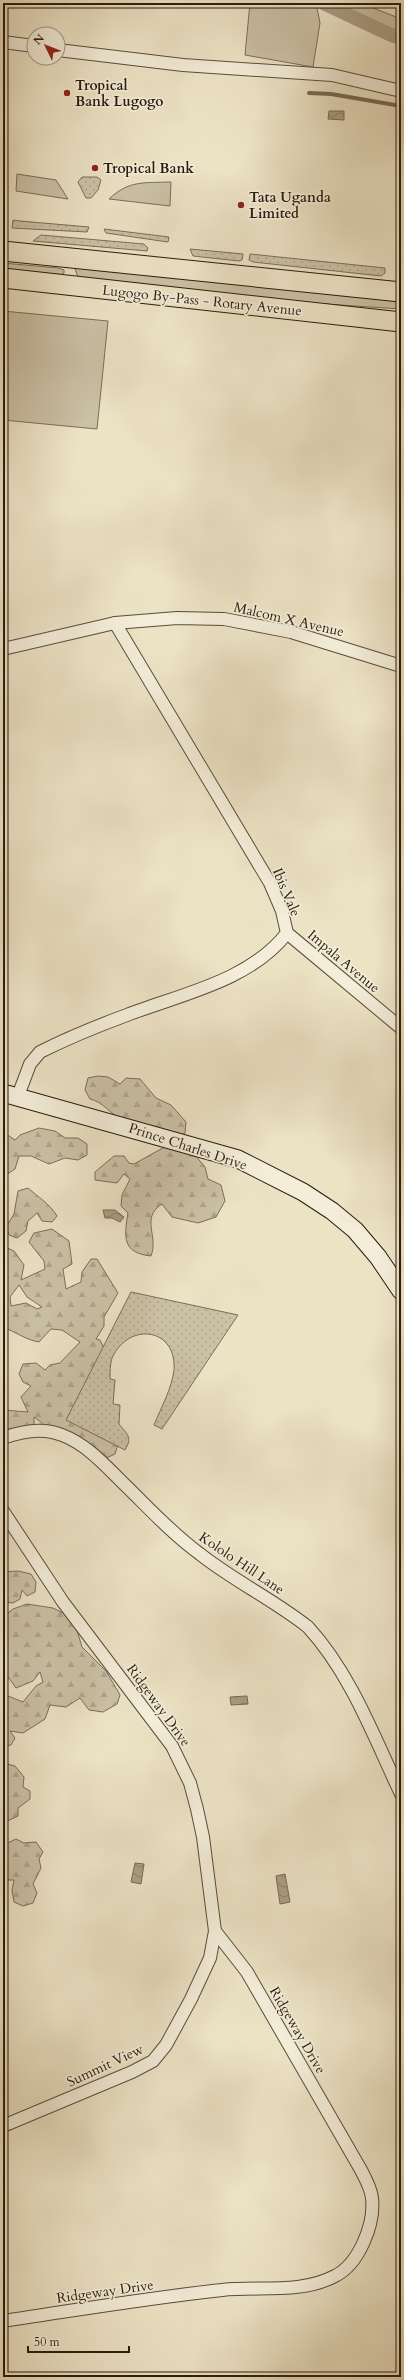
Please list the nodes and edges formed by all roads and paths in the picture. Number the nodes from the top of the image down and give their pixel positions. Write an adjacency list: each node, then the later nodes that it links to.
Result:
1 (3, 42): 2 (street)
2 (26, 45)
3 (66, 51): 4 (street)
4 (401, 91)
5 (3, 251): 6 (main road, Lugogo By-Pass - Rotary Avenue)
6 (68, 258): 8 (main road); 9 (main road, Lugogo By-Pass - Rotary Avenue)
7 (3, 278): 8 (main road, Lugogo By-Pass - Rotary Avenue)
8 (68, 285): 10 (main road, Lugogo By-Pass - Rotary Avenue)
9 (401, 292)
10 (401, 322)
11 (115, 623): 12 (street, Malcom X Avenue); 13 (street, Malcom X Avenue); 14 (street, Ibis Vale)
12 (3, 649)
13 (401, 666)
14 (287, 933): 15 (street, Impala Avenue); 16 (street, Ibis Vale)
15 (401, 1028)
16 (11, 1094): 17 (street, Prince Charles Drive)
17 (401, 1291)
18 (3, 1438): 20 (street, Kololo Hill Lane)
19 (3, 1512): 21 (street, Ridgeway Drive)
20 (401, 1794)
21 (215, 1932): 22 (street, Summit View); 23 (street, Ridgeway Drive)
22 (3, 2126)
23 (3, 2321)

